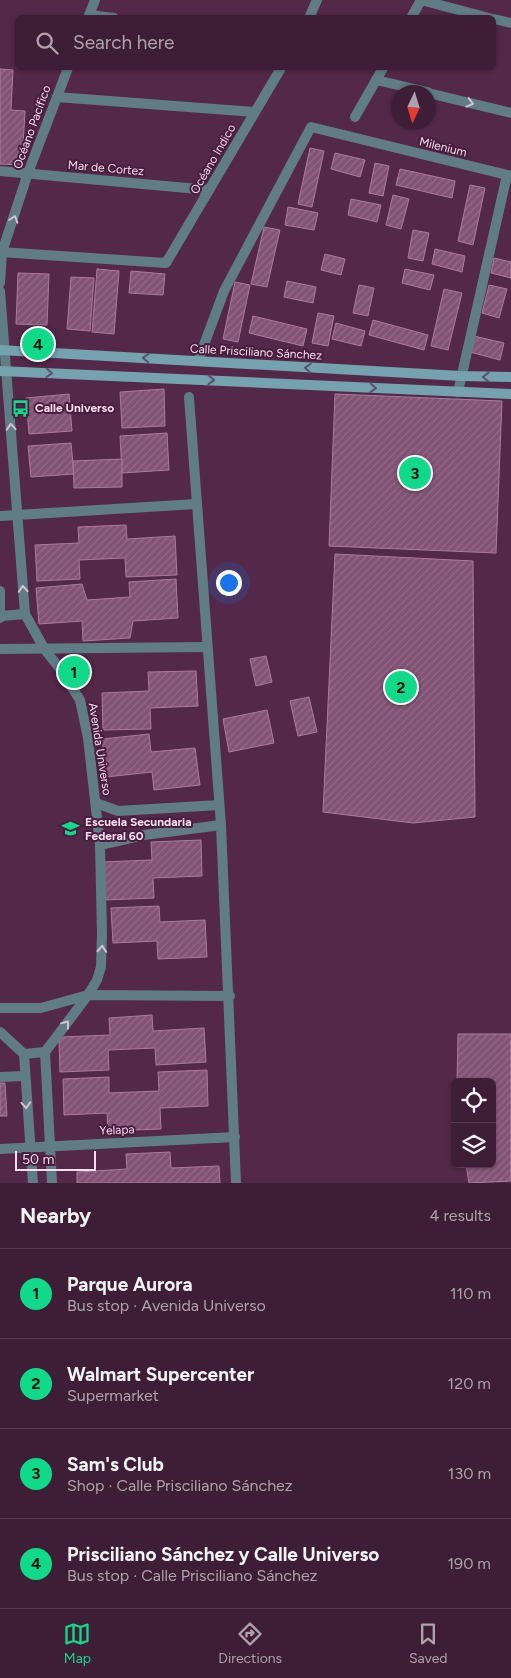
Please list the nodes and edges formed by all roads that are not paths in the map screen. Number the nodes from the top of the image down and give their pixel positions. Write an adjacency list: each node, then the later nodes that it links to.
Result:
1 (94, 0): 4 (street)
2 (317, 0): 5 (street)
3 (420, 0): 6 (street); 7 (street)
4 (89, 15)
5 (310, 15)
6 (412, 15)
7 (478, 15)
8 (496, 19): 9 (street)
9 (511, 23)
10 (67, 70): 16 (street, Océano Pacífico)
11 (280, 70): 17 (street, Océano Indico)
12 (382, 70): 13 (street)
13 (376, 80): 14 (street); 19 (street)
14 (396, 85)
15 (436, 95): 18 (street, one-way to 18)
16 (56, 97): 17 (street); 21 (street, Océano Pacífico)
17 (254, 112): 23 (street, Océano Indico)
18 (511, 113)
19 (355, 117)
20 (0, 171): 21 (street, Mar de Cortez)
21 (28, 173): 23 (street, Mar de Cortez); 24 (street, Océano Pacífico, one-way to 21)
22 (509, 176): 28 (street, Milenium); 30 (street)
23 (209, 190): 24 (street, Océano Indico)
24 (1, 252): 25 (street, Océano Pacífico)
25 (0, 283)
26 (0, 291): 27 (street)
27 (2, 351): 28 (main road, Calle Prisciliano Sánchez, one-way to 27); 29 (street)
28 (198, 361): 30 (main road, Calle Prisciliano Sánchez, one-way to 28)
29 (3, 371): 32 (main road, one-way to 32); 36 (street, one-way to 29)
30 (461, 376): 31 (main road, Calle Prisciliano Sánchez, one-way to 30); 32 (street)
31 (511, 377)
32 (458, 392): 33 (main road)
33 (511, 394)
34 (189, 397): 35 (street)
35 (196, 504): 36 (street); 41 (street)
36 (18, 515): 37 (street); 39 (street, one-way to 36)
37 (0, 516)
38 (0, 591): 40 (street)
39 (25, 614): 40 (street); 43 (street, Avenida Universo)
40 (0, 617)
41 (207, 647): 43 (street); 45 (street)
42 (0, 649): 43 (street)
43 (45, 650): 44 (street, Avenida Universo)
44 (96, 802): 45 (street); 47 (street, Avenida Universo)
45 (219, 805): 46 (street)
46 (221, 825): 47 (street); 49 (street)
47 (100, 845): 48 (street, Avenida Universo, one-way to 47)
48 (88, 995): 49 (street); 50 (street); 52 (street, Avenida Universo, one-way to 48)
49 (230, 996): 56 (street)
50 (0, 1008)
51 (0, 1032): 53 (street)
52 (45, 1052): 53 (street); 57 (street)
53 (24, 1054): 54 (street)
54 (24, 1076): 55 (street); 58 (street, one-way to 58)
55 (0, 1077)
56 (235, 1137): 57 (street, Yelapa); 62 (street)
57 (49, 1145): 58 (street, Yelapa); 61 (street)
58 (29, 1147): 59 (street, Yelapa); 60 (street)
59 (0, 1149)
60 (33, 1183)
61 (52, 1183)
62 (236, 1183)

